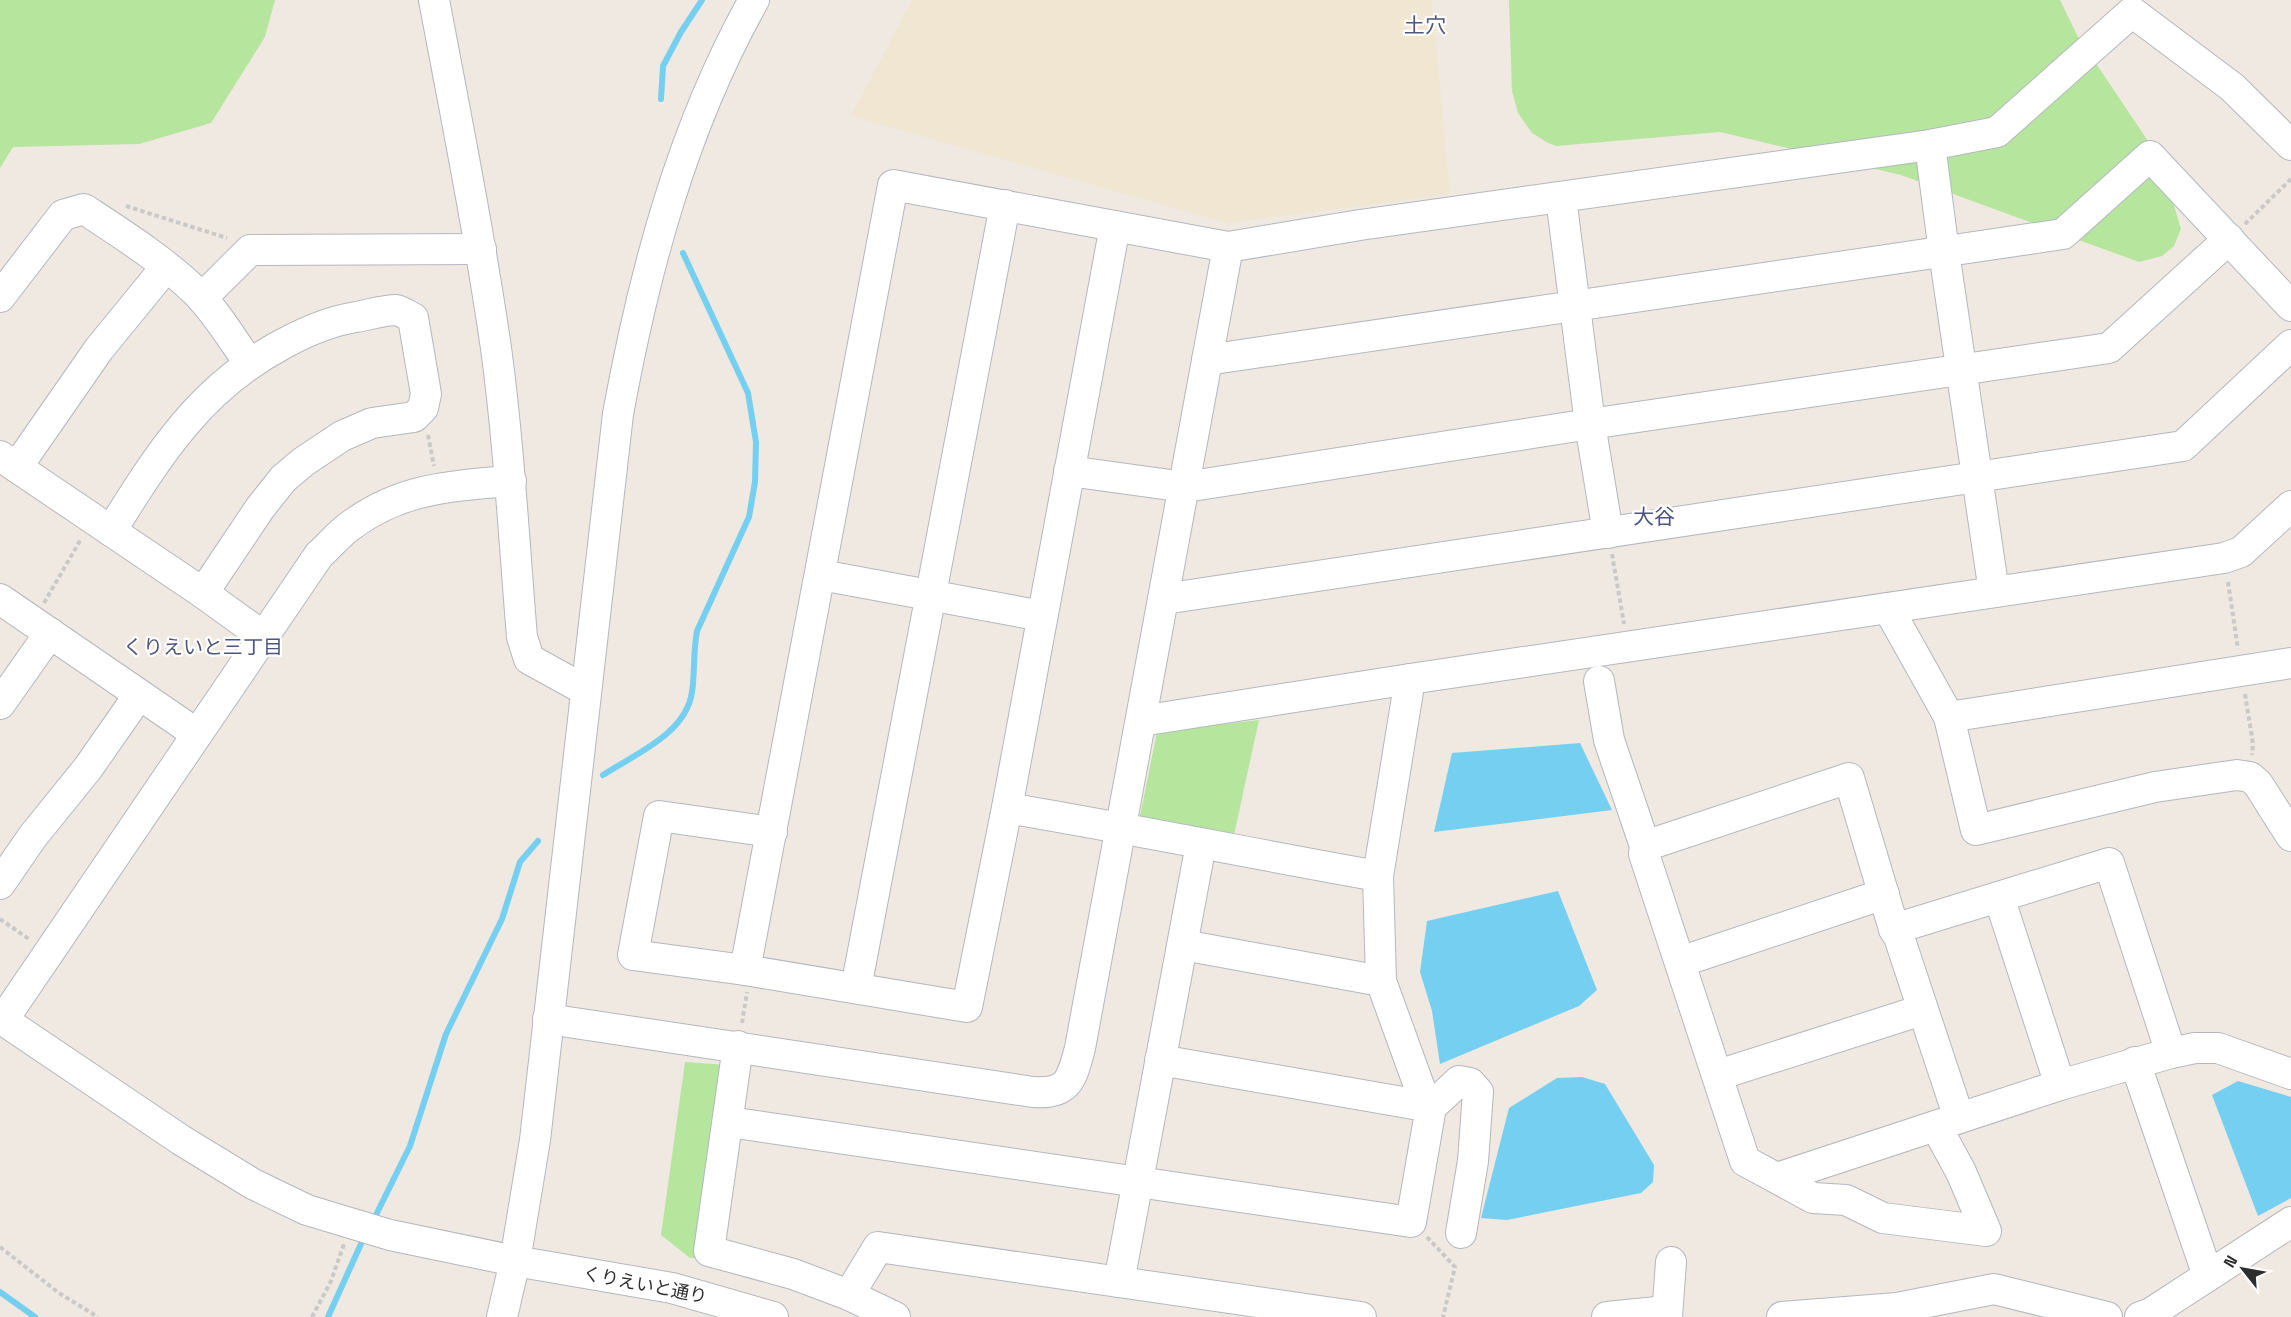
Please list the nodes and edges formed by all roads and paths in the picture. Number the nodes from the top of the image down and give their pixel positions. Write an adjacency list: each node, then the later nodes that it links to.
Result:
1 (434, 0): 11 (street)
2 (754, 0): 49 (street)
3 (1930, 145): 4 (street); 6 (street); 12 (street)
4 (2291, 145)
5 (2291, 179): 9 (path)
6 (1560, 198): 10 (street); 16 (street)
7 (1005, 205): 8 (street); 34 (street); 37 (street)
8 (1115, 226): 10 (street); 25 (street)
9 (2229, 239): 12 (street); 17 (street); 21 (street)
10 (1228, 247): 19 (street)
11 (481, 249): 15 (street); 27 (street)
12 (1944, 252): 16 (street); 21 (street)
13 (166, 267): 14 (street); 15 (street); 24 (street)
14 (0, 297)
15 (201, 298): 20 (street)
16 (1575, 306): 19 (street); 23 (street)
17 (2291, 306)
18 (2291, 345): 26 (street)
19 (1207, 360): 28 (street)
20 (249, 363): 22 (street); 31 (street)
21 (1961, 369): 23 (street); 26 (street)
22 (423, 408): 29 (path); 36 (street)
23 (1590, 424): 28 (street); 32 (street)
24 (8, 461): 31 (street)
25 (1070, 471): 28 (street); 41 (street)
26 (1978, 477): 32 (street); 35 (street)
27 (512, 481): 29 (street); 49 (street)
28 (1185, 487): 39 (street)
29 (438, 488): 43 (street)
30 (2291, 506): 33 (street)
31 (102, 525): 36 (street); 42 (path)
32 (1608, 533): 39 (street); 44 (path)
33 (2224, 558): 35 (street); 46 (path)
34 (821, 575): 37 (street); 58 (street)
35 (1994, 592): 40 (street)
36 (203, 593): 43 (street)
37 (931, 595): 41 (street); 73 (street)
38 (0, 599): 42 (street)
39 (1164, 599): 53 (street)
40 (1888, 608): 44 (street); 52 (street)
41 (1042, 616): 56 (street)
42 (41, 627): 50 (street); 51 (street)
43 (264, 637): 54 (street)
44 (1628, 647): 47 (street)
45 (2291, 663): 46 (street)
46 (2241, 671): 52 (street); 55 (path)
47 (1410, 679): 53 (street); 62 (street)
48 (1599, 681): 61 (street)
49 (585, 690): 76 (street)
50 (139, 695): 54 (street); 63 (street)
51 (0, 704)
52 (1949, 717): 55 (street)
53 (1141, 721): 57 (street)
54 (196, 734): 69 (street)
55 (2250, 777): 59 (street)
56 (1007, 808): 57 (street); 73 (street)
57 (1120, 827): 60 (street); 77 (street)
58 (772, 832): 71 (street); 71 (street)
59 (2291, 836)
60 (1201, 844): 62 (street); 68 (street)
61 (1645, 846): 64 (street); 70 (street)
62 (1378, 876): 72 (street)
63 (0, 884)
64 (1884, 894): 67 (street); 70 (street)
65 (1999, 897): 67 (street); 78 (street); 83 (street)
66 (0, 919): 69 (path)
67 (1894, 929): 74 (street)
68 (1182, 945): 72 (street); 79 (street)
69 (48, 952): 75 (street)
70 (1680, 962): 82 (street)
71 (748, 970): 73 (street); 77 (path)
72 (1381, 981): 84 (street)
73 (856, 988)
74 (1922, 1010): 82 (street); 86 (street)
75 (1, 1019): 91 (street, くりえいと通り)
76 (548, 1019): 77 (street); 94 (street)
77 (738, 1047): 85 (street)
78 (2171, 1053): 80 (street); 81 (street)
79 (1160, 1060): 84 (street); 88 (street)
80 (2135, 1062): 83 (street); 96 (street)
81 (2291, 1074)
82 (1718, 1075): 87 (street)
83 (2060, 1085): 86 (street)
84 (1429, 1106): 89 (street); 92 (street)
85 (729, 1122): 88 (street); 98 (street)
86 (1947, 1122): 87 (street); 87 (street)
87 (1777, 1178)
88 (1137, 1183): 89 (street); 97 (street)
89 (1411, 1222): 108 (path)
90 (2291, 1222): 96 (street)
91 (352, 1224): 94 (street, くりえいと通り); 103 (path)
92 (1461, 1233)
93 (0, 1247): 102 (path)
94 (514, 1261): 104 (street); 105 (street, くりえいと通り)
95 (1671, 1262): 100 (street)
96 (2208, 1276): 101 (street)
97 (1119, 1282): 98 (street); 107 (street)
98 (849, 1295): 106 (street)
99 (1897, 1313): 110 (street); 111 (street)
100 (1667, 1314): 109 (street)
101 (2148, 1316)
102 (98, 1317)
103 (312, 1317)
104 (502, 1317)
105 (773, 1317)
106 (895, 1317)
107 (1361, 1317)
108 (1443, 1317)
109 (1607, 1317)
110 (1782, 1317)
111 (2107, 1317)

